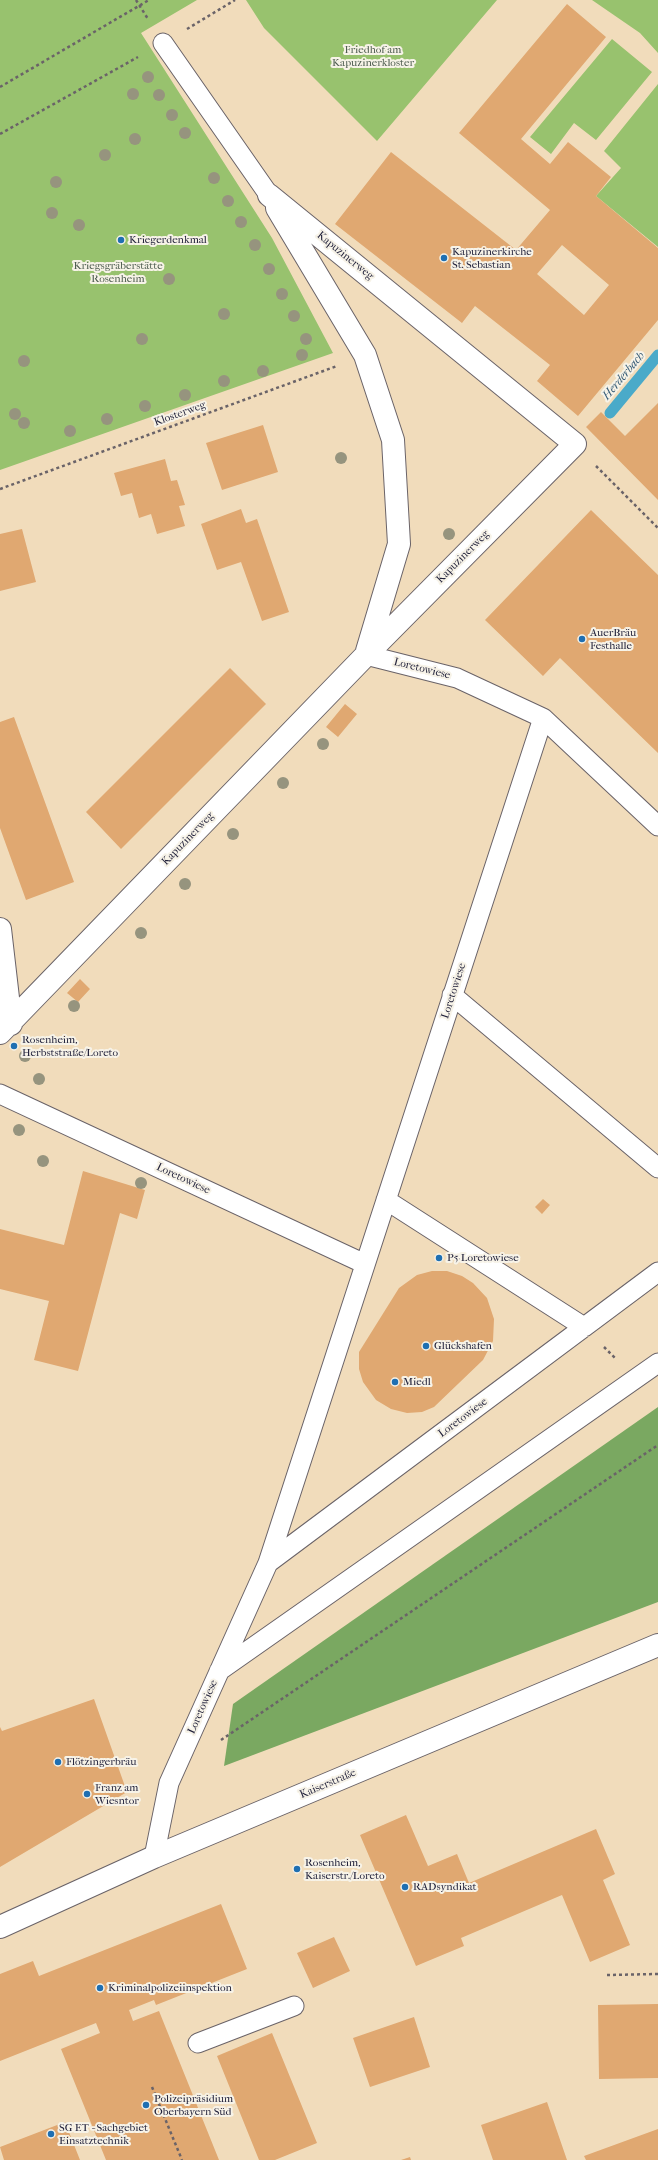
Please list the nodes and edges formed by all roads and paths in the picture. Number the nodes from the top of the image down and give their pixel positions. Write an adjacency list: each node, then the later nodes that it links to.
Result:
1 (136, 0): 4 (path)
2 (149, 0): 4 (path)
3 (234, 0): 5 (path)
4 (140, 6): 6 (path)
5 (163, 43): 7 (path); 8 (lane)
6 (0, 87)
7 (0, 134)
8 (269, 195): 9 (street, Kapuzinerweg); 10 (street, Kapuzinerweg)
9 (366, 355): 11 (path, Klosterweg); 13 (street, Kapuzinerweg)
10 (574, 444): 12 (path); 13 (street, Kapuzinerweg)
11 (0, 489)
12 (658, 528)
13 (366, 655): 14 (lane, Loretowiese); 18 (street, Kapuzinerweg)
14 (543, 718): 15 (lane, Loretowiese); 17 (lane, Loretowiese)
15 (658, 826)
16 (0, 929): 18 (street)
17 (452, 995): 20 (lane); 21 (lane, Loretowiese)
18 (6, 1028)
19 (0, 1094): 22 (lane, Loretowiese)
20 (658, 1168)
21 (386, 1200): 22 (lane, Loretowiese); 24 (lane)
22 (365, 1264): 27 (lane, Loretowiese)
23 (658, 1272): 24 (lane, Loretowiese)
24 (584, 1327): 27 (lane, Loretowiese)
25 (658, 1363): 29 (lane)
26 (658, 1445): 30 (path)
27 (268, 1563): 29 (lane, Loretowiese)
28 (658, 1646): 31 (street, Kaiserstraße)
29 (219, 1671): 31 (lane, Loretowiese)
30 (215, 1744)
31 (154, 1857): 32 (street, Kaiserstraße)
32 (0, 1928)
33 (658, 1974): 34 (path)
34 (607, 1975)
35 (294, 2006): 36 (lane)
36 (198, 2043)
37 (152, 2087): 38 (path)
38 (182, 2160)

